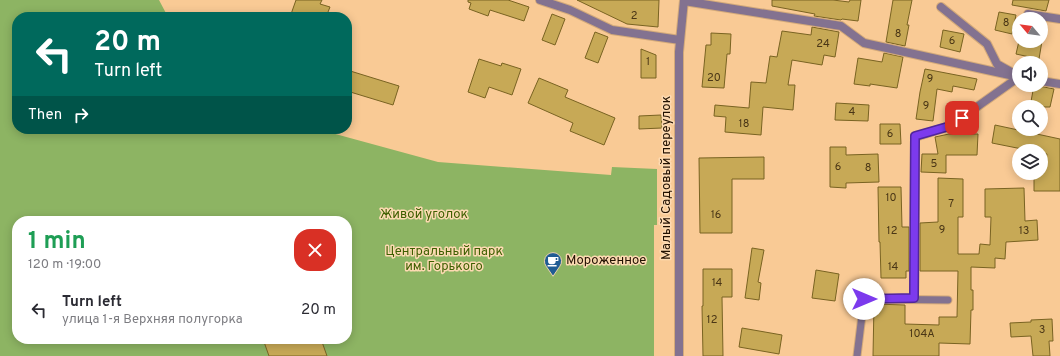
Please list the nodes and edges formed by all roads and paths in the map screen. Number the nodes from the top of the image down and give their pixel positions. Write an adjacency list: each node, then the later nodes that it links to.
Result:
1 (540, 0): 6 (street)
2 (684, 1): 6 (street, Малый Садовый переулок); 8 (street)
3 (941, 7): 7 (street)
4 (1048, 17): 5 (street)
5 (1060, 19)
6 (680, 40): 14 (street, Малый Садовый переулок)
7 (1012, 73)
8 (1012, 75)
9 (1012, 82): 12 (street)
10 (1048, 82): 11 (street)
11 (1060, 84)
12 (914, 298): 13 (lane); 15 (lane)
13 (948, 300)
14 (679, 356)
15 (857, 356)

